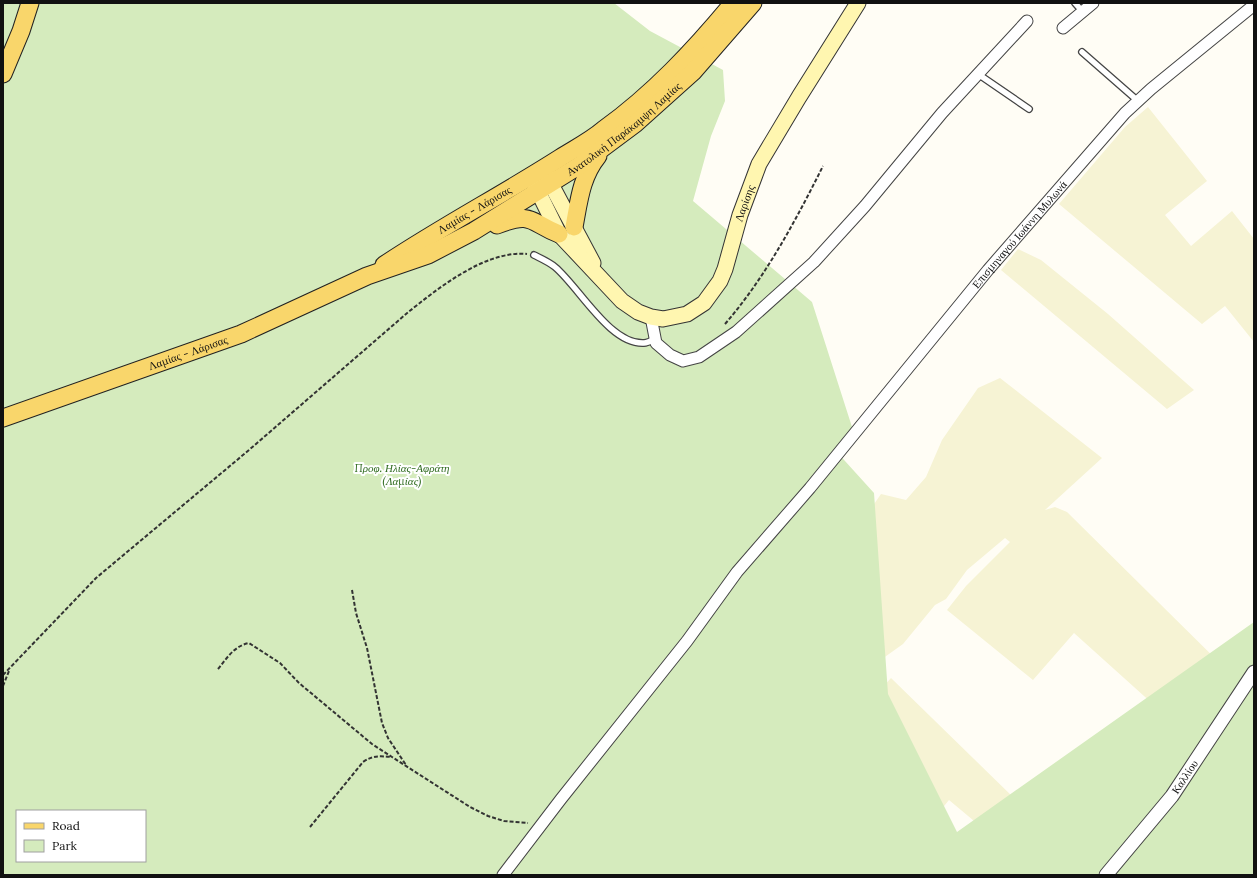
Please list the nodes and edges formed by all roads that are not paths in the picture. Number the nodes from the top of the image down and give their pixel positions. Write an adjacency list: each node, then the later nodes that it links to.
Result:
1 (30, 3): 11 (main road)
2 (732, 3): 16 (main road, Ανατολική Παράκαμψη Λαμίας)
3 (753, 3): 15 (main road, Ανατολική Παράκαμψη Λαμίας)
4 (858, 3): 23 (main road, Λαρίσης)
5 (1093, 3): 7 (street)
6 (1254, 5): 13 (street, Επισμηναγού Ιωάννη Μυλωνά)
7 (1079, 7): 9 (street)
8 (1027, 21): 12 (street)
9 (1063, 28)
10 (1082, 52): 13 (lane)
11 (3, 74)
12 (978, 74): 14 (lane); 24 (street)
13 (1138, 101): 27 (street, Επισμηναγού Ιωάννη Μυλωνά)
14 (1029, 109)
15 (610, 144): 16 (main road, Ανατολική Παράκαμψη Λαμίας); 17 (main road)
16 (540, 181): 17 (main road, Λαρίσης); 18 (main road, Ανατολική Παράκαμψη Λαμίας); 19 (main road, Λαρίσης); 21 (main road, Λαμίας - Λάρισας)
17 (574, 227): 22 (main road, Λαρίσης)
18 (474, 231): 19 (main road); 21 (main road, Λαμίας - Λάρισας)
19 (558, 234): 22 (main road, Λαρίσης)
20 (534, 255): 24 (lane)
21 (367, 276): 25 (main road, Λαμίας - Λάρισας)
22 (601, 278): 23 (main road, Λαρίσης)
23 (651, 317): 24 (street)
24 (655, 339)
25 (3, 418)
26 (1254, 672): 28 (street, Καλλίου)
27 (503, 875)
28 (1106, 875)

